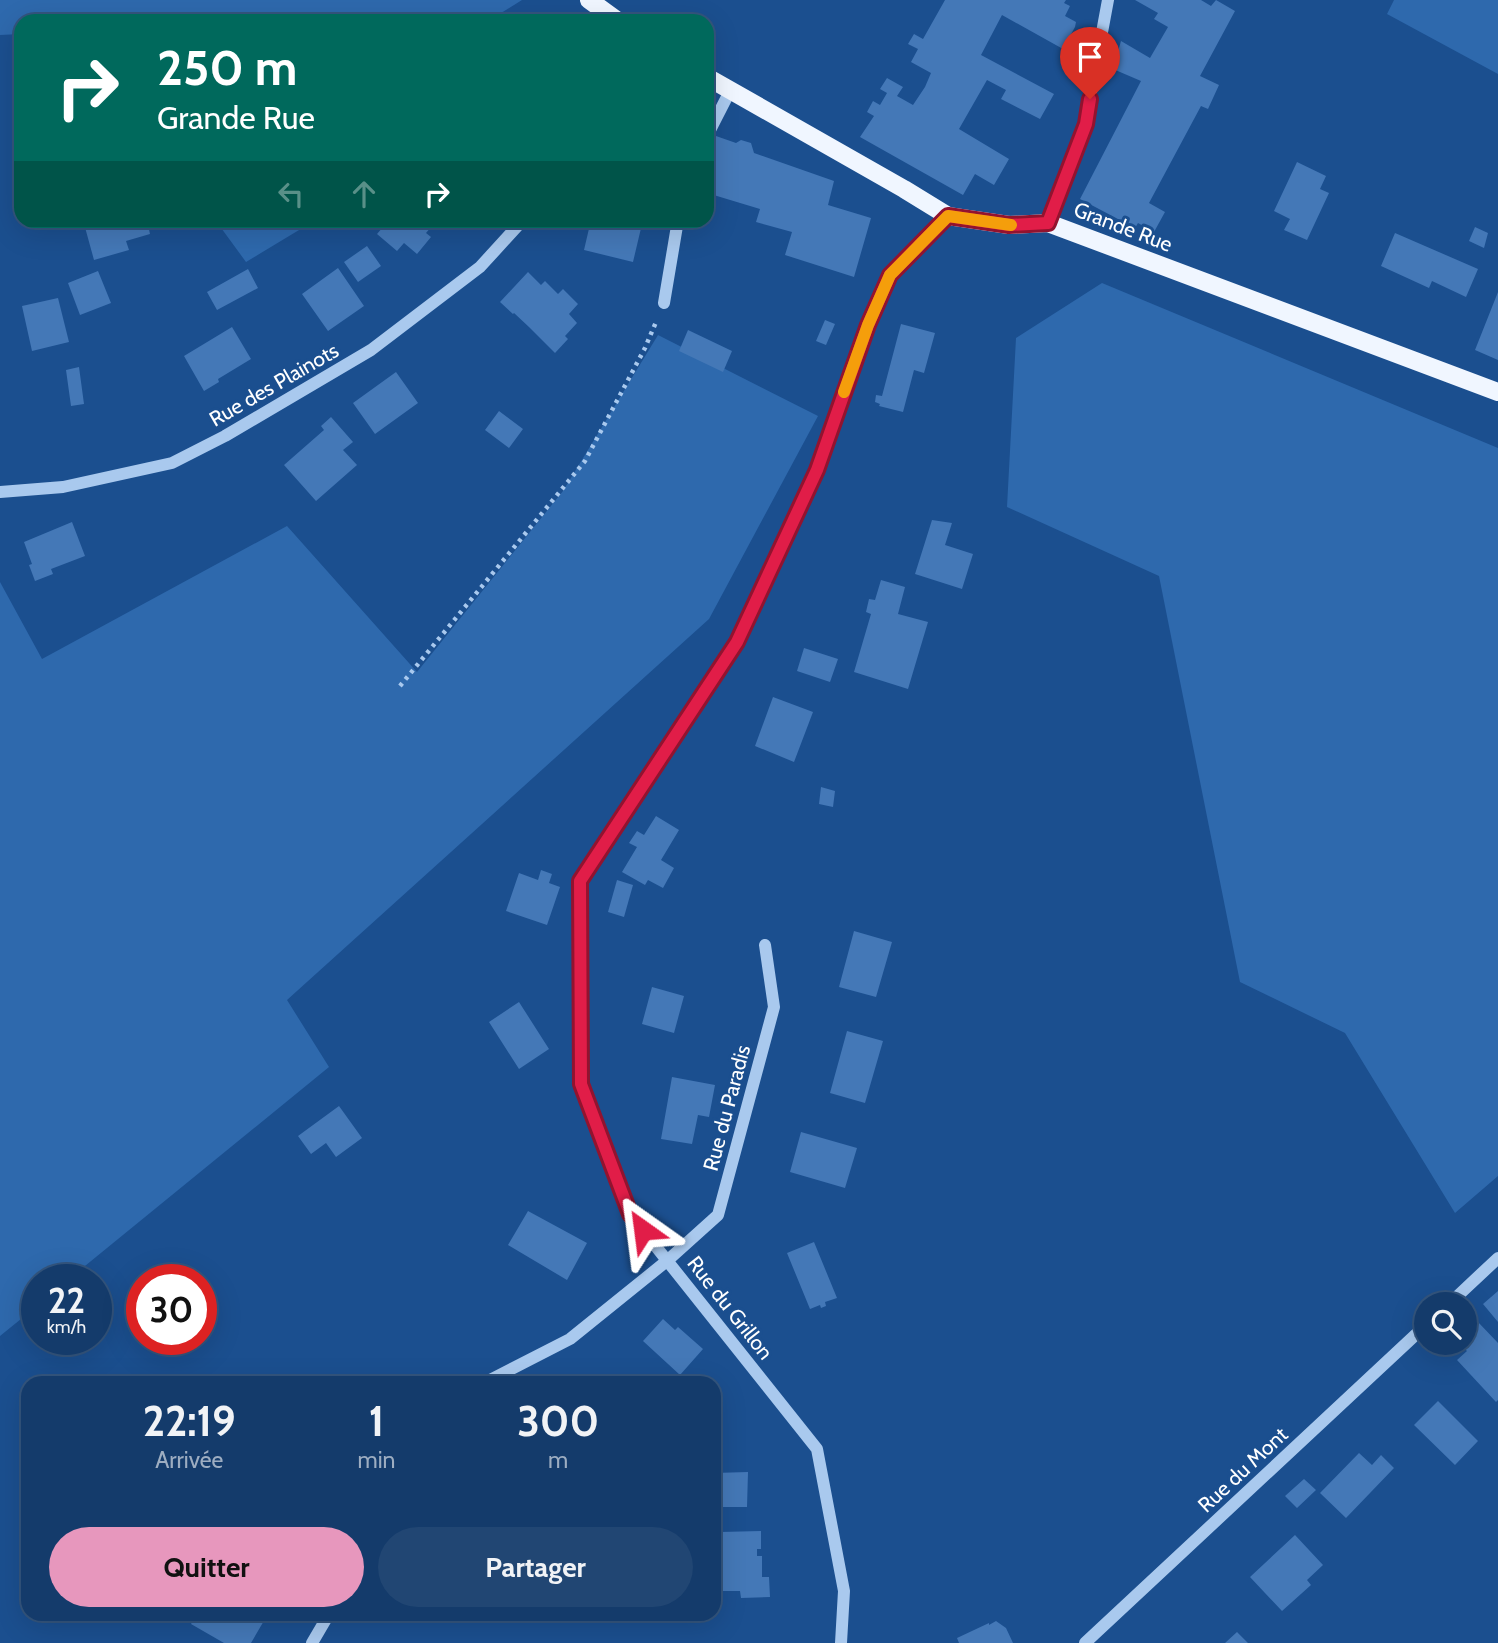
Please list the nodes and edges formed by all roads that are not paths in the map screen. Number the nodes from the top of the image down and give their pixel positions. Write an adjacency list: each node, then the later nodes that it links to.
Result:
1 (589, 0): 3 (main road)
2 (1108, 0): 8 (street)
3 (608, 14)
4 (714, 82): 5 (main road, Grande Rue)
5 (730, 91): 6 (street); 7 (main road, Grande Rue)
6 (714, 122)
7 (948, 216): 8 (main road, Grande Rue); 16 (street, Rue du Grillon)
8 (1048, 223): 12 (main road, Grande Rue)
9 (516, 228): 13 (street, Rue des Plainots)
10 (677, 228): 11 (street)
11 (664, 303)
12 (1498, 392)
13 (0, 492)
14 (765, 945): 16 (street, Rue du Paradis)
15 (1498, 1258): 17 (street)
16 (668, 1260): 19 (street, Rue du Paradis); 22 (street, Rue du Grillon)
17 (1462, 1292)
18 (1414, 1336): 23 (street, Rue du Mont)
19 (498, 1376)
20 (325, 1621): 21 (street)
21 (312, 1643)
22 (841, 1643)
23 (1085, 1643)

